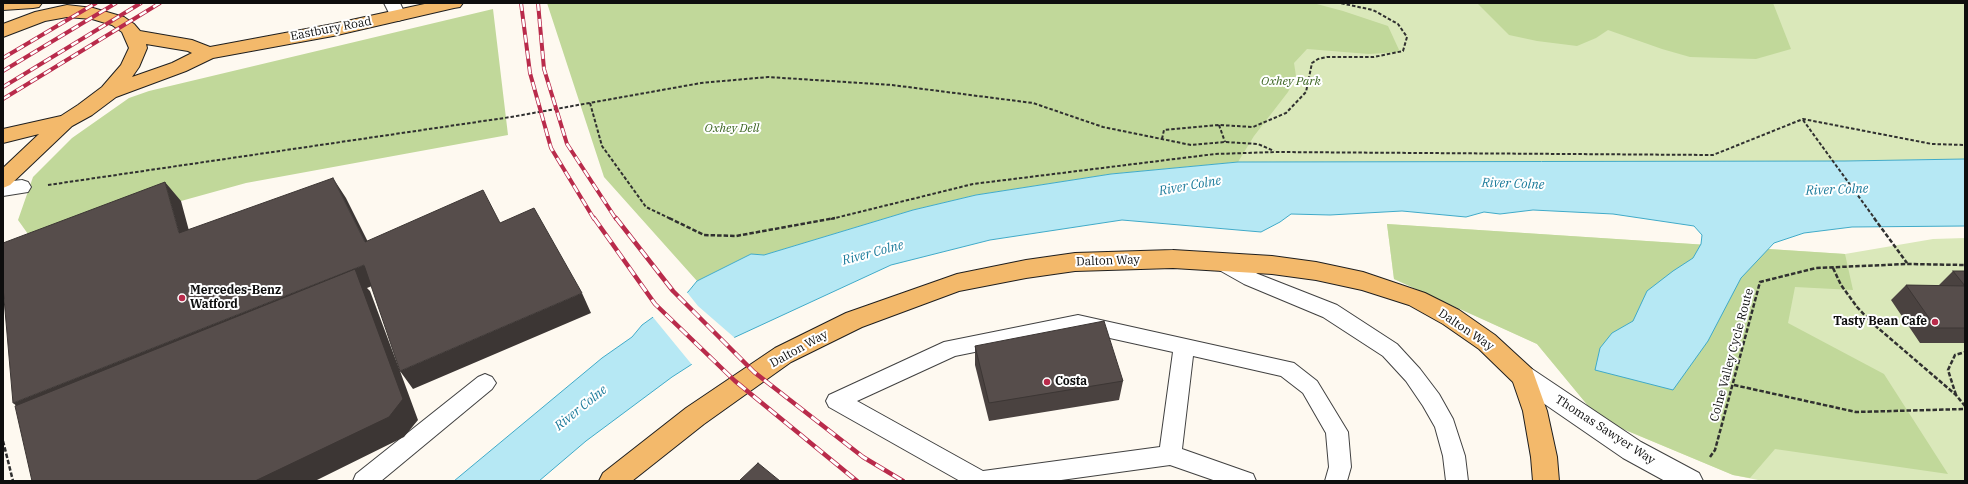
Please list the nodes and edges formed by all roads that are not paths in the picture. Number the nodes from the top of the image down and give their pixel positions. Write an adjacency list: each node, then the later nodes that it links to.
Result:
1 (34, 3): 4 (main road)
2 (113, 3): 6 (main road)
3 (454, 3): 5 (main road, Eastbury Road)
4 (3, 5)
5 (395, 9): 9 (main road, Eastbury Road)
6 (118, 21): 7 (main road); 8 (main road)
7 (3, 31)
8 (134, 36): 9 (main road); 10 (main road)
9 (208, 53): 10 (main road, Eastbury Road)
10 (109, 92): 11 (main road)
11 (67, 121): 12 (main road); 13 (main road)
12 (3, 136)
13 (3, 180)
14 (22, 187): 15 (lane)
15 (3, 189)
16 (1219, 261): 18 (main road, Dalton Way); 22 (main road, Dalton Way); 26 (lane)
17 (1184, 346): 20 (lane); 23 (lane); 25 (lane)
18 (1523, 376): 27 (main road, Dalton Way); 28 (street, Thomas Sawyer Way)
19 (485, 383): 21 (lane)
20 (1170, 455): 23 (lane); 24 (lane)
21 (364, 481)
22 (612, 481)
23 (982, 481)
24 (1245, 481)
25 (1336, 481)
26 (1457, 481)
27 (1546, 481)
28 (1690, 481)

